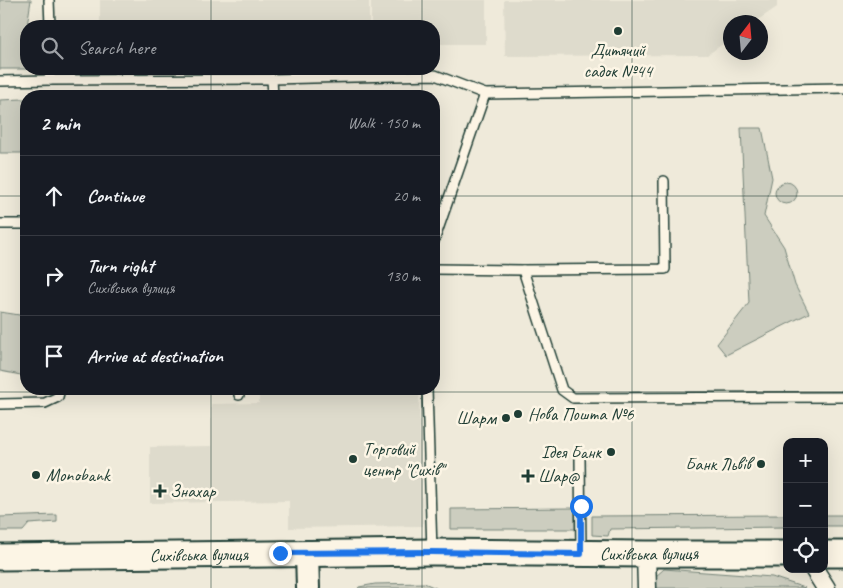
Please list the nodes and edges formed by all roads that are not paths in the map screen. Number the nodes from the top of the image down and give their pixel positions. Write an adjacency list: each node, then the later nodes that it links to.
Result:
1 (49, 0): 2 (lane)
2 (50, 20)
3 (50, 75): 5 (lane)
4 (272, 79): 5 (lane); 8 (lane); 9 (lane)
5 (50, 80): 6 (lane)
6 (0, 81)
7 (843, 88): 9 (lane)
8 (273, 90)
9 (485, 94): 13 (lane)
10 (664, 181): 15 (lane)
11 (0, 224): 12 (lane)
12 (20, 224)
13 (440, 224)
14 (440, 270): 15 (lane)
15 (522, 270): 18 (lane)
16 (58, 395): 19 (lane)
17 (427, 395): 21 (lane)
18 (843, 397)
19 (0, 404)
20 (580, 459): 23 (lane)
21 (432, 552): 22 (main road, Сихівська вулиця); 23 (main road, Сихівська вулиця)
22 (307, 553): 28 (main road, Сихівська вулиця); 30 (street)
23 (581, 554): 24 (main road, Сихівська вулиця)
24 (646, 554): 25 (main road, Сихівська вулиця); 31 (street)
25 (783, 554)
26 (828, 554): 27 (main road)
27 (843, 554)
28 (0, 557)
29 (817, 573): 32 (street)
30 (308, 588)
31 (647, 588)
32 (826, 588)

